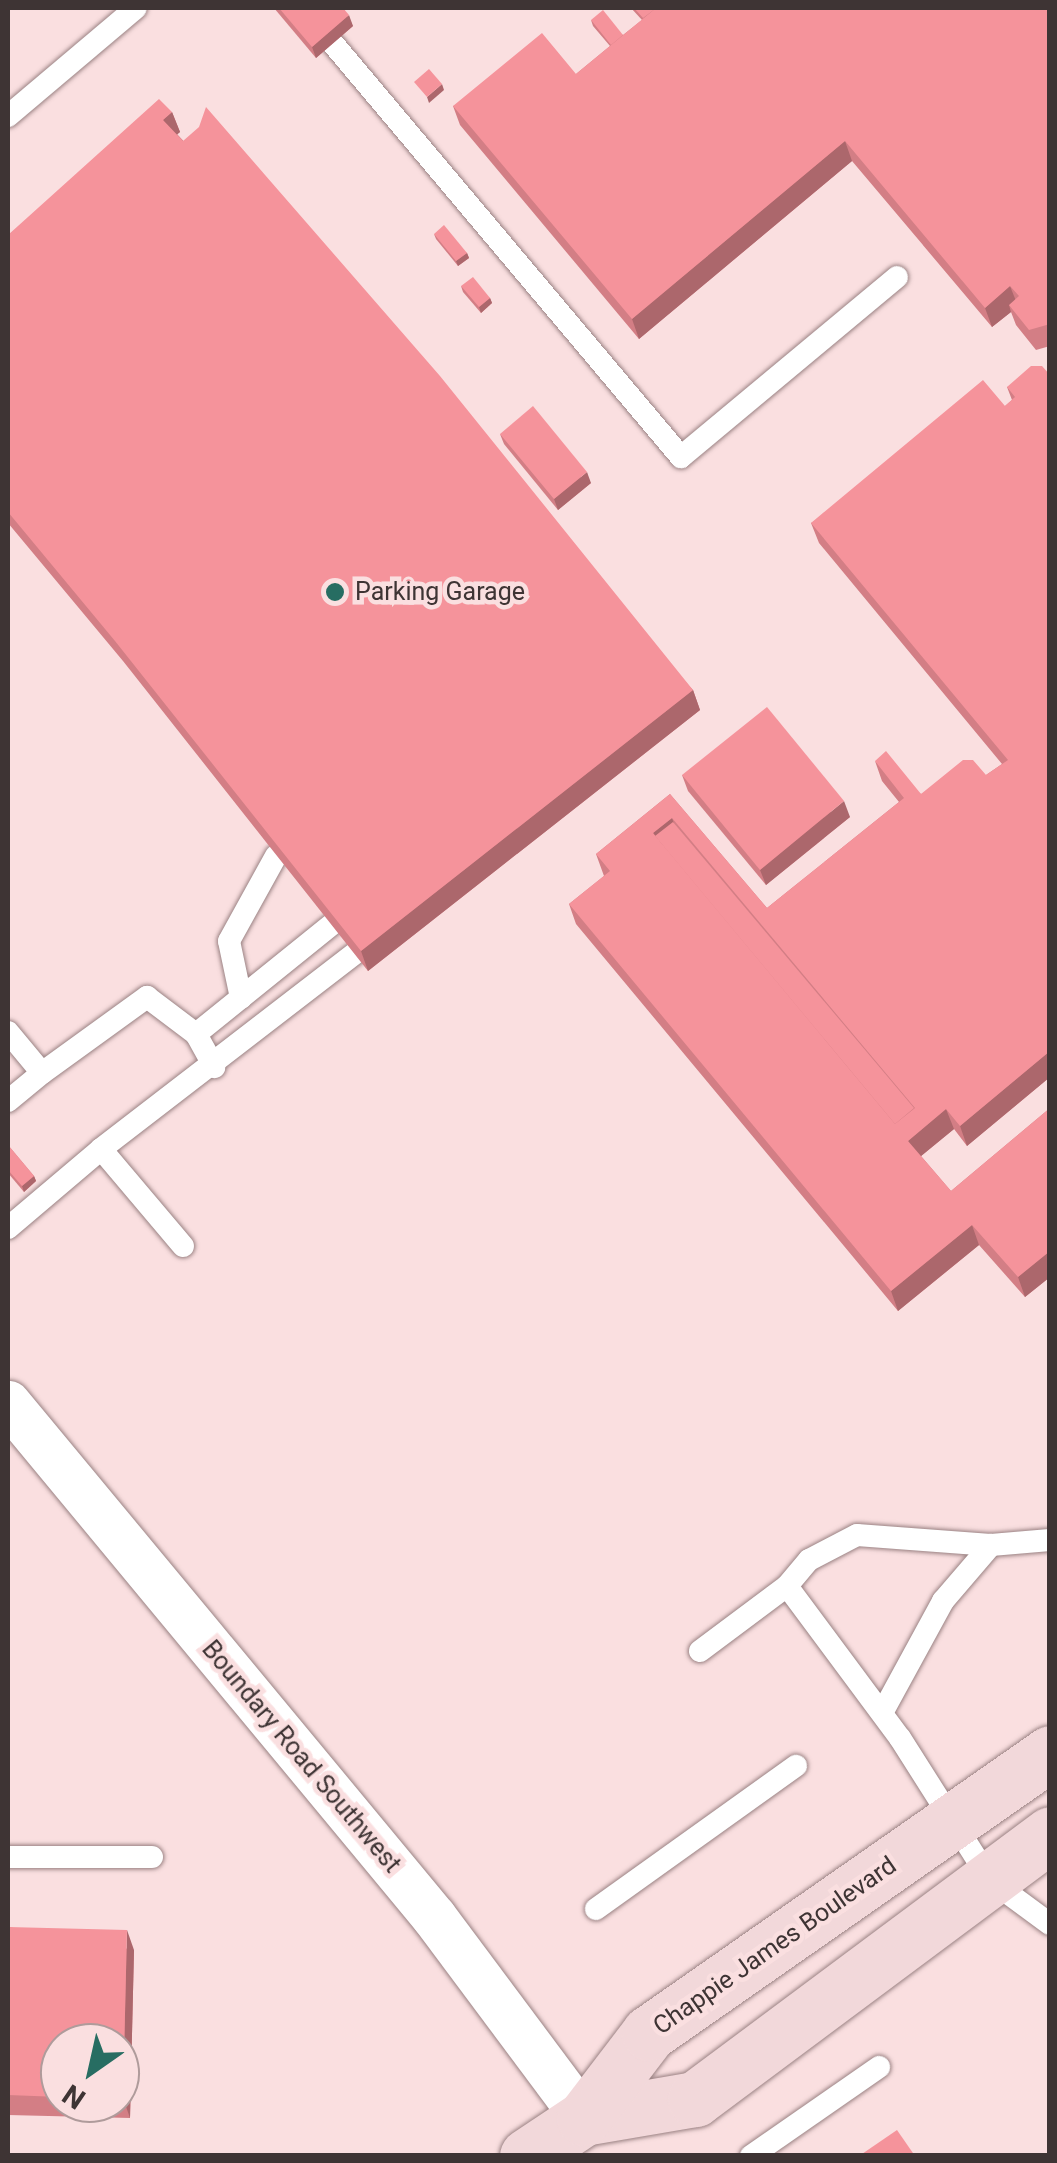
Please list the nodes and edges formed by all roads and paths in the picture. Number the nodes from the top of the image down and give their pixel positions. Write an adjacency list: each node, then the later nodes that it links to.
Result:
1 (136, 8): 3 (lane)
2 (303, 8): 4 (lane)
3 (8, 116)
4 (897, 278)
5 (276, 856): 8 (lane)
6 (400, 914): 11 (lane)
7 (331, 925): 8 (lane)
8 (241, 998): 10 (lane)
9 (8, 1032): 12 (lane)
10 (196, 1034): 11 (lane); 12 (lane)
11 (214, 1067): 14 (lane)
12 (42, 1073): 13 (lane)
13 (8, 1101)
14 (101, 1149): 15 (lane); 16 (lane)
15 (8, 1228)
16 (183, 1246)
17 (8, 1403): 33 (street, Boundary Road Southwest)
18 (1050, 1540): 19 (lane)
19 (991, 1545): 20 (lane); 22 (lane)
20 (787, 1586): 21 (lane); 22 (lane)
21 (700, 1651)
22 (882, 1713): 25 (lane)
23 (1050, 1753): 25 (street, Chappie James Boulevard)
24 (796, 1766): 30 (lane)
25 (949, 1824): 29 (lane); 33 (street, Chappie James Boulevard)
26 (1050, 1834): 29 (street)
27 (8, 1857): 28 (lane)
28 (152, 1857)
29 (990, 1880): 31 (lane); 33 (street)
30 (596, 1909)
31 (1050, 1924)
32 (879, 2067): 35 (lane)
33 (584, 2118): 34 (street)
34 (527, 2156)
35 (751, 2156)

